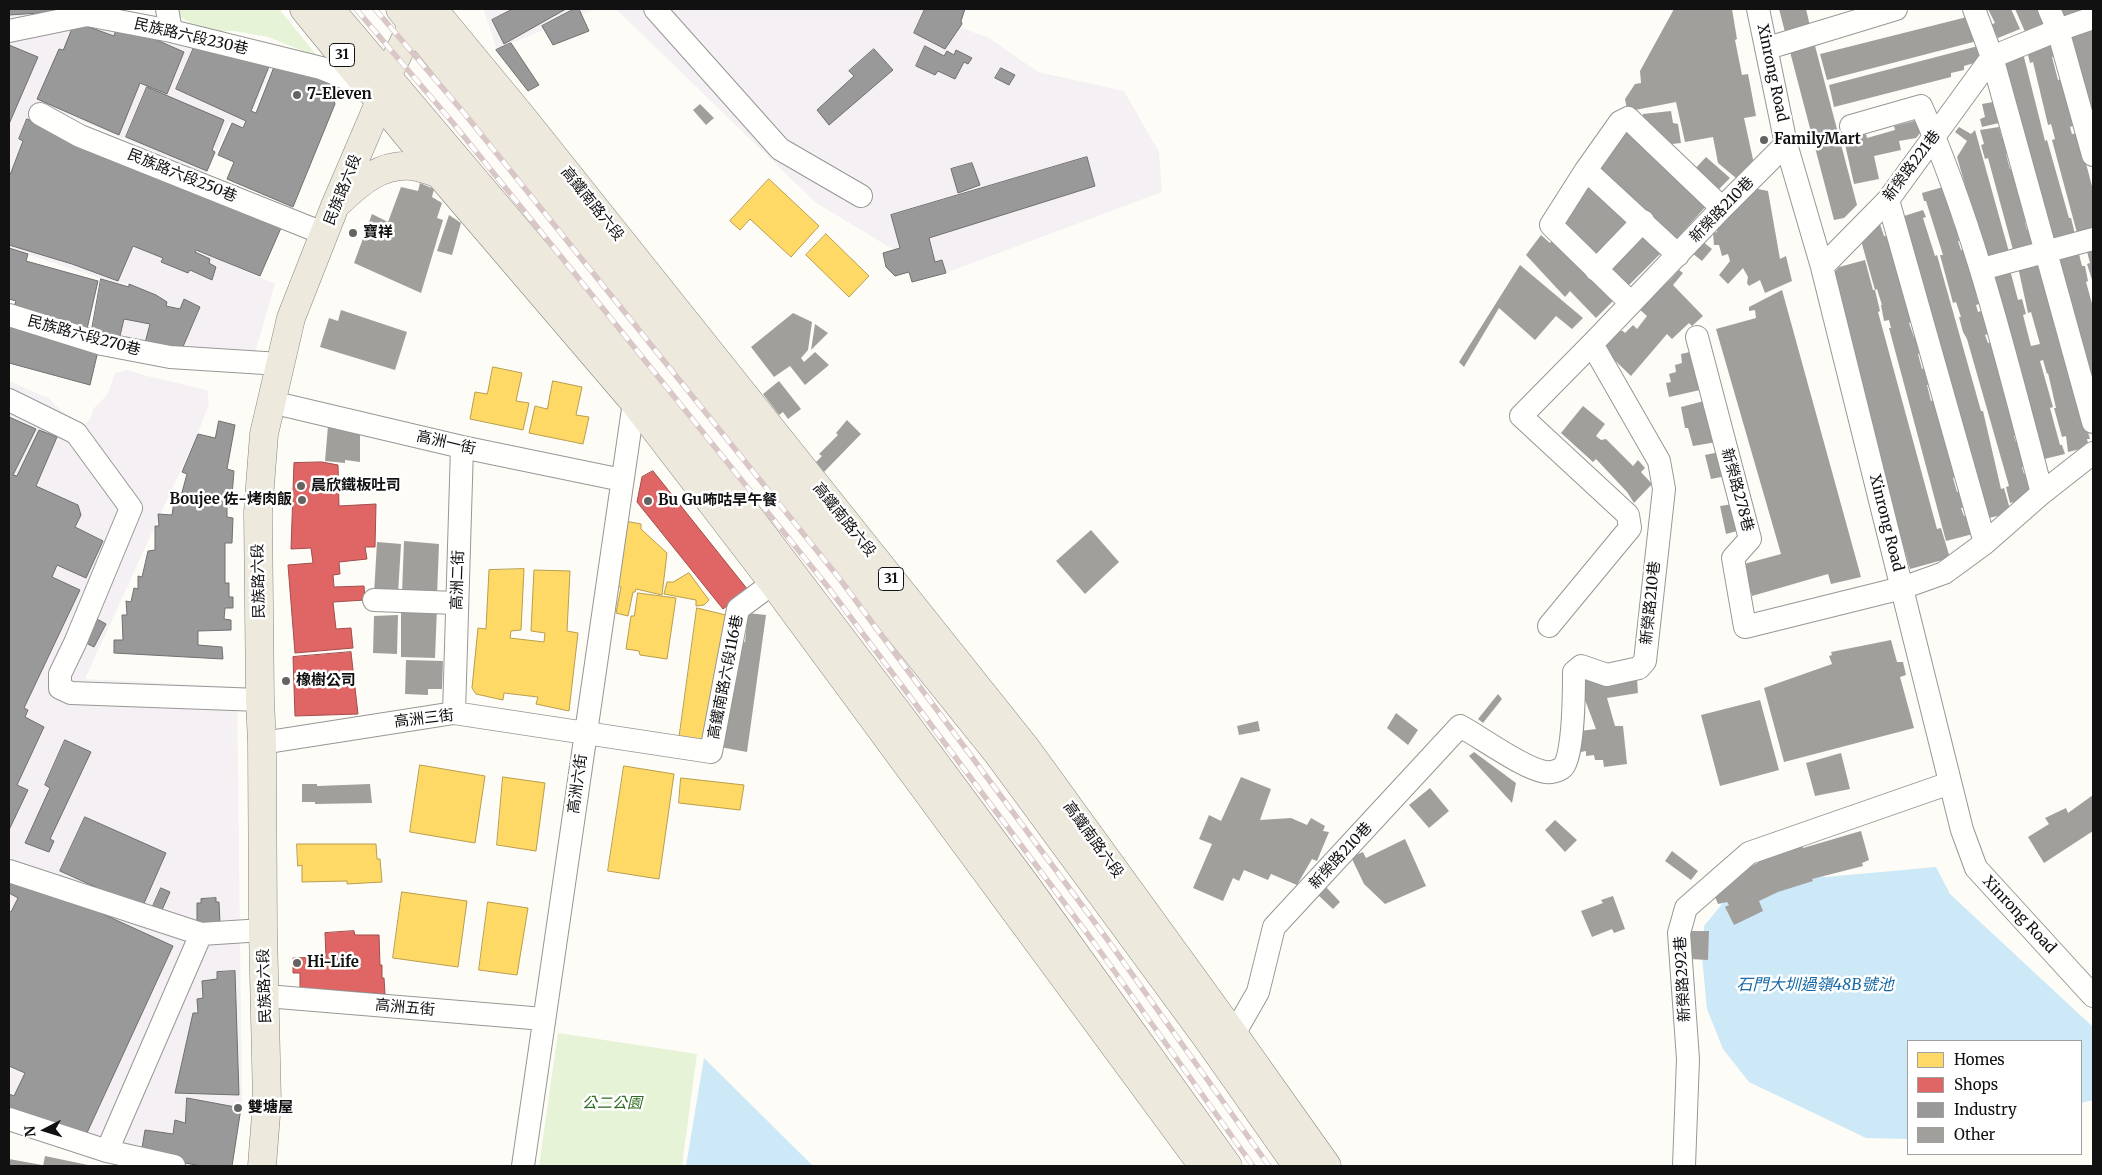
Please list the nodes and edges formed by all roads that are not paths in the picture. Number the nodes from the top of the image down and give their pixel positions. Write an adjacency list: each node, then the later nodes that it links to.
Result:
1 (167, 9): 13 (street)
2 (304, 9): 16 (main road, 31)
3 (330, 9): 16 (main road, 31)
4 (655, 9): 24 (street)
5 (1758, 9): 14 (street, Xinrong Road)
6 (1896, 9): 14 (street)
7 (1974, 9): 15 (street)
8 (2050, 9): 11 (street)
9 (417, 12): 16 (main road, 民族路六段); 59 (main road, 高鐵南路六段 / 31); 61 (main road, 高鐵南路六段 / 31)
10 (2093, 18): 11 (street)
11 (2058, 30): 15 (street); 21 (street)
12 (9, 31): 13 (street, 民族路六段230巷)
13 (171, 31): 16 (street, 民族路六段230巷)
14 (1768, 48): 20 (street, Xinrong Road)
15 (1992, 57): 19 (street, 新榮路221巷); 31 (street)
16 (379, 88): 23 (main road, 31); 26 (main road, 民族路六段); 64 (main road, 31)
17 (40, 114): 29 (street, 民族路六段250巷)
18 (1851, 126): 19 (street)
19 (1935, 136): 25 (street, 新榮路221巷); 34 (street)
20 (1786, 144): 27 (street, 新榮路210巷); 33 (street, Xinrong Road)
21 (2093, 155)
22 (1586, 170): 27 (street); 28 (street); 35 (street)
23 (439, 174): 26 (main road); 43 (main road, 31)
24 (861, 196)
25 (1888, 200): 33 (street, 新榮路221巷); 49 (street)
26 (335, 206): 29 (main road, 民族路六段)
27 (1722, 208): 32 (street, 新榮路210巷)
28 (1643, 221): 32 (street); 35 (street)
29 (325, 234): 40 (main road, 民族路六段)
30 (2093, 239): 31 (street)
31 (2046, 251): 34 (street); 44 (street)
32 (1678, 255): 36 (street, 新榮路210巷)
33 (1822, 268): 51 (street, Xinrong Road)
34 (1982, 269): 48 (street)
35 (1596, 270): 36 (street)
36 (1631, 303): 39 (street, 新榮路210巷)
37 (9, 315): 40 (street, 民族路六段270巷)
38 (1697, 338): 51 (street, 新榮路278巷)
39 (1592, 344): 54 (street); 70 (street, 新榮路210巷)
40 (280, 364): 42 (main road, 民族路六段)
41 (9, 400): 55 (street)
42 (271, 402): 45 (street, 高洲一街); 55 (main road, 民族路六段)
43 (634, 402): 47 (street, 高洲六街); 50 (main road, 31)
44 (2093, 422)
45 (462, 447): 47 (street, 高洲一街); 53 (street, 高洲二街)
46 (2093, 453): 48 (street)
47 (622, 480): 57 (street, 高洲六街)
48 (2042, 492): 49 (street)
49 (1985, 543): 51 (street)
50 (773, 583): 57 (street, 高鐵南路六段116巷); 62 (main road, 31)
51 (1902, 588): 60 (street, Xinrong Road)
52 (374, 600): 53 (street)
53 (458, 603): 56 (street, 高洲二街)
54 (1549, 626)
55 (260, 700): 58 (main road, 民族路六段)
56 (454, 713): 57 (street, 高洲三街); 58 (street, 高洲三街)
57 (585, 733): 69 (street, 高洲六街)
58 (262, 743): 65 (main road, 民族路六段)
59 (998, 754): 61 (main road); 78 (main road, 高鐵南路六段 / 31)
60 (1950, 783): 68 (street, Xinrong Road); 80 (street, 新榮路292巷)
61 (1070, 807): 70 (main road, 高鐵南路六段 / 31)
62 (943, 812): 64 (main road); 76 (main road, 31)
63 (9, 871): 66 (street)
64 (1026, 885): 77 (main road, 31)
65 (263, 930): 66 (street); 67 (main road, 民族路六段)
66 (201, 934): 72 (street)
67 (266, 996): 69 (street, 高洲五街); 74 (main road, 民族路六段)
68 (2093, 996)
69 (544, 1019): 75 (street, 高洲六街)
70 (1232, 1032): 79 (main road, 高鐵南路六段 / 31)
71 (9, 1119): 72 (street)
72 (107, 1151): 73 (street)
73 (174, 1166)
74 (262, 1166)
75 (523, 1166)
76 (1203, 1166)
77 (1228, 1166)
78 (1297, 1166)
79 (1327, 1166)
80 (1684, 1166)

